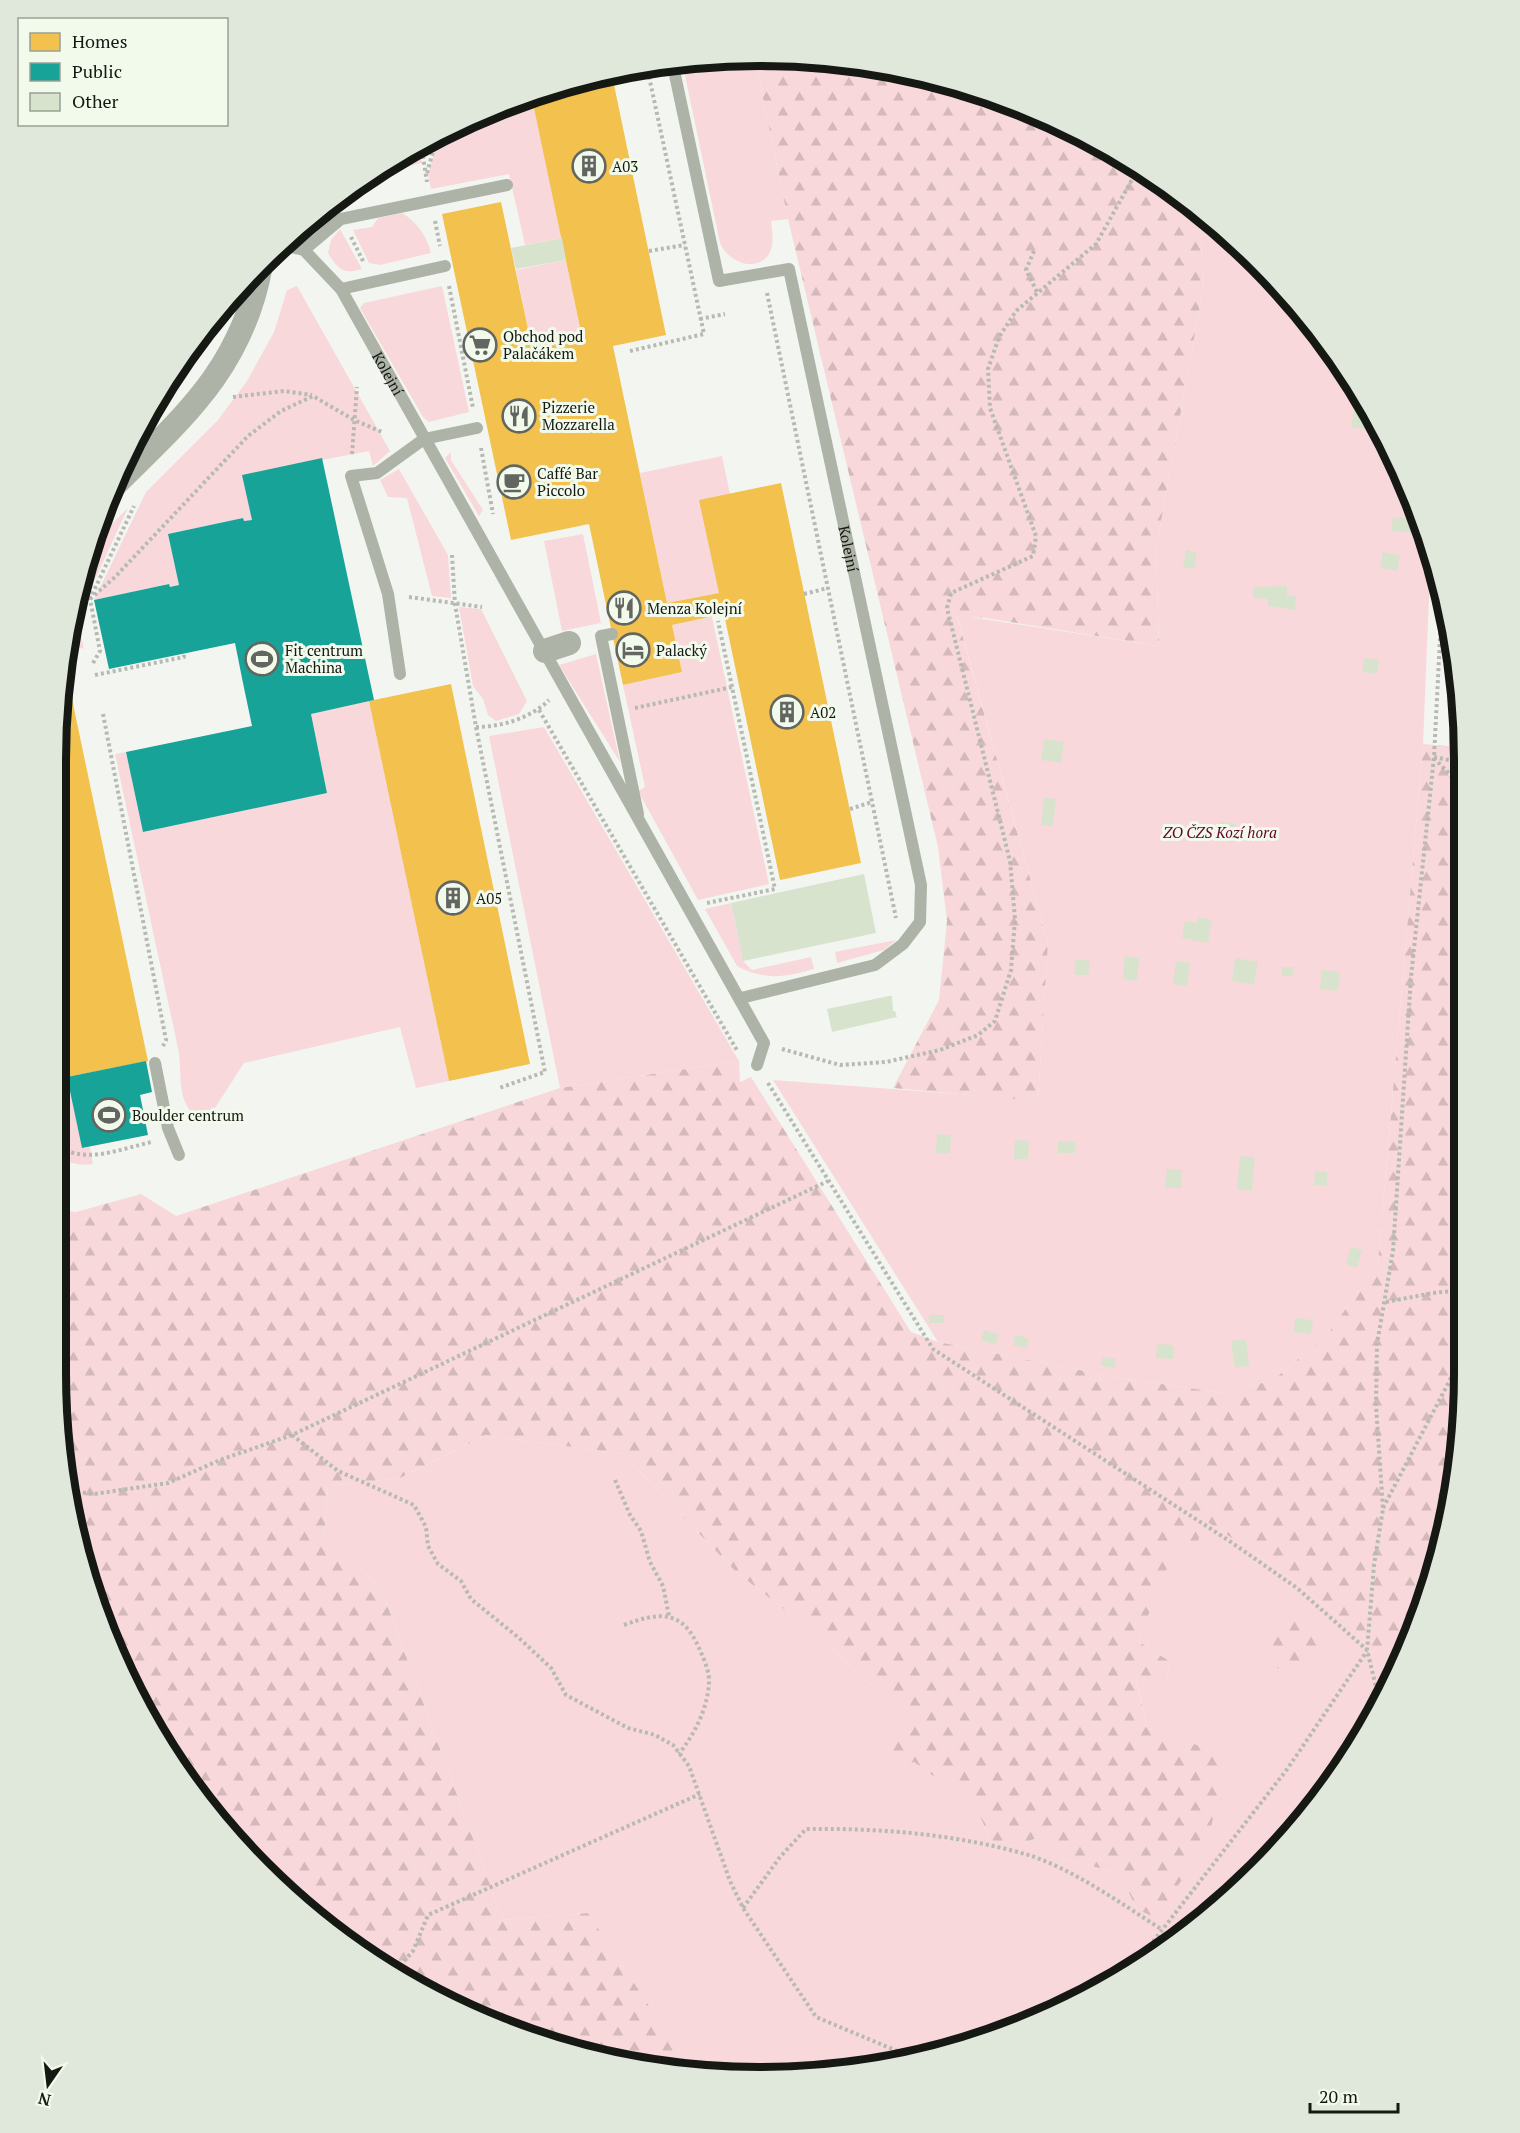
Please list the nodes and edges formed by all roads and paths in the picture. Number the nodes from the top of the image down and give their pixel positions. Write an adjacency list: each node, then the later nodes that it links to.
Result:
1 (674, 71): 15 (lane, Kolejní)
2 (649, 75): 9 (path)
3 (434, 148): 4 (path)
4 (423, 154)
5 (1134, 176): 19 (path)
6 (507, 184): 7 (lane)
7 (429, 199): 8 (lane); 14 (path)
8 (341, 219): 11 (lane); 17 (path)
9 (685, 245): 12 (path); 21 (path)
10 (292, 247): 11 (lane)
11 (304, 250): 18 (lane, Kolejní)
12 (649, 250)
13 (1034, 251): 19 (path)
14 (445, 266): 17 (lane); 27 (path)
15 (763, 273): 35 (path); 61 (lane, Kolejní)
16 (258, 281): 30 (street)
17 (375, 282): 18 (lane)
18 (341, 289): 29 (lane, Kolejní)
19 (1038, 294): 63 (path)
20 (725, 315): 21 (path)
21 (700, 319): 22 (path)
22 (630, 351)
23 (357, 387): 26 (path)
24 (313, 396): 25 (path); 26 (path); 38 (path)
25 (228, 398)
26 (354, 420): 28 (path); 31 (path)
27 (477, 428): 29 (lane); 33 (path)
28 (382, 432)
29 (424, 439): 31 (lane); 45 (lane, Kolejní)
30 (130, 469)
31 (351, 476): 36 (lane)
32 (138, 500): 38 (path)
33 (494, 518)
34 (452, 555): 39 (path)
35 (828, 588): 37 (path); 57 (path)
36 (388, 594): 39 (path); 48 (lane)
37 (804, 594)
38 (90, 599): 47 (path)
39 (455, 604): 40 (path); 53 (path)
40 (482, 607)
41 (718, 621): 50 (path)
42 (1441, 624): 54 (path)
43 (612, 634): 51 (lane)
44 (569, 643): 45 (street)
45 (545, 651): 59 (lane, Kolejní)
46 (184, 654): 49 (path)
47 (93, 663)
48 (400, 674)
49 (95, 675)
50 (732, 687): 51 (path); 60 (path)
51 (617, 712): 59 (lane)
52 (102, 714): 64 (path)
53 (476, 727): 65 (path); 66 (path)
54 (1434, 757): 55 (path); 56 (path); 72 (path)
55 (1454, 761)
56 (1454, 779)
57 (872, 802): 58 (path); 61 (path)
58 (850, 809)
59 (641, 827): 60 (lane, Kolejní)
60 (689, 906): 62 (lane, Kolejní)
61 (903, 944): 62 (lane, Kolejní)
62 (741, 998): 63 (lane, Kolejní)
63 (764, 1043): 65 (lane)
64 (155, 1063): 67 (lane)
65 (757, 1065): 70 (path)
66 (499, 1088)
67 (172, 1137): 68 (path); 69 (lane)
68 (66, 1150)
69 (179, 1155)
70 (829, 1181): 74 (path); 81 (path)
71 (1454, 1291): 72 (path)
72 (1386, 1302): 77 (path)
73 (1454, 1372): 77 (path)
74 (291, 1435): 76 (path); 84 (path)
75 (615, 1480): 79 (path)
76 (76, 1492)
77 (1383, 1509): 81 (path)
78 (110, 1614): 82 (path)
79 (669, 1616): 80 (path); 84 (path)
80 (624, 1625)
81 (1367, 1650): 83 (path); 87 (path)
82 (142, 1688)
83 (1377, 1690)
84 (679, 1754): 85 (path)
85 (700, 1794): 86 (path); 89 (path)
86 (742, 1908): 87 (path); 90 (path)
87 (1161, 1929): 88 (path)
88 (1145, 1950)
89 (400, 1966)
90 (901, 2053)

